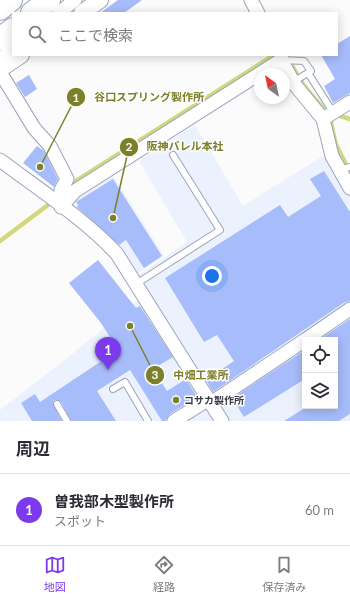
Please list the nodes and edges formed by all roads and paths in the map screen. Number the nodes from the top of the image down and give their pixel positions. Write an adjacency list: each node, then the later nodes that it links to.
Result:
1 (11, 0): 6 (highway)
2 (49, 0): 7 (highway)
3 (75, 0): 8 (street)
4 (100, 0): 9 (street)
5 (251, 0): 10 (street)
6 (0, 9)
7 (33, 12)
8 (60, 12)
9 (83, 12)
10 (257, 12)
11 (12, 30): 12 (highway)
12 (0, 39)
13 (12, 50): 16 (street)
14 (20, 56): 17 (street)
15 (281, 58): 18 (street); 18 (lane); 25 (street)
16 (0, 59)
17 (0, 71): 25 (street)
18 (302, 76): 20 (street)
19 (350, 102): 20 (street)
20 (329, 115): 23 (street)
21 (173, 155): 26 (lane)
22 (0, 160): 25 (street)
23 (344, 168): 24 (street)
24 (350, 188)
25 (61, 207): 26 (street)
26 (136, 284): 31 (street)
27 (350, 309): 28 (street)
28 (309, 337)
29 (302, 342): 31 (street)
30 (113, 389): 34 (lane)
31 (210, 401): 35 (street); 36 (street)
32 (57, 404): 33 (lane)
33 (67, 421)
34 (148, 421)
35 (174, 421)
36 (222, 421)

